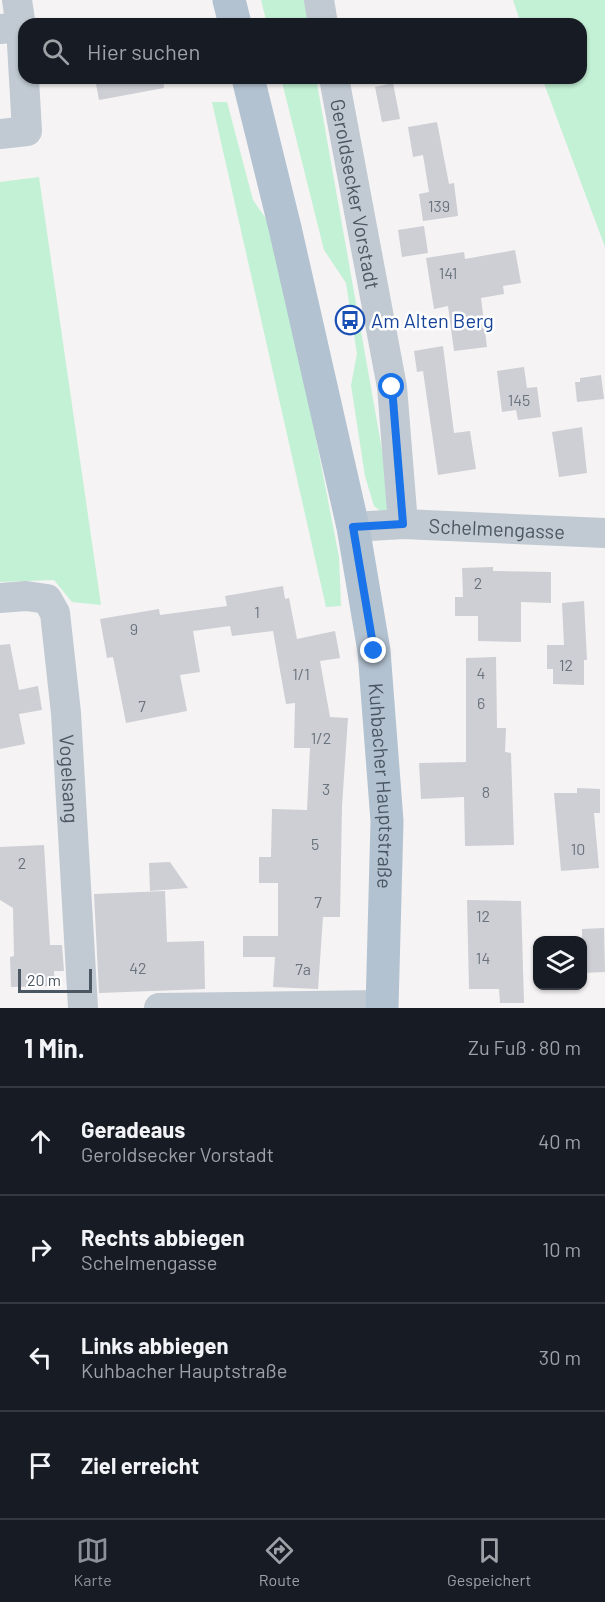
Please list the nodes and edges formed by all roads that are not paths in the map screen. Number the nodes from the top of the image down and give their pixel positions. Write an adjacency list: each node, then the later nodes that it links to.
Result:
1 (229, 0): 4 (main road)
2 (319, 0): 5 (street)
3 (13, 18): 6 (street)
4 (234, 18)
5 (322, 18)
6 (18, 58)
7 (21, 84): 10 (street)
8 (249, 84): 12 (main road, Kuhbacher Hauptstraße)
9 (335, 84): 11 (street, Geroldsecker Vorstadt)
10 (0, 134)
11 (403, 524): 12 (street, Schelmengasse); 13 (street, Schelmengasse)
12 (353, 527): 15 (main road, Kuhbacher Hauptstraße)
13 (605, 533)
14 (0, 598): 16 (street, Vogelsang)
15 (382, 1006): 17 (street)
16 (83, 1008)
17 (159, 1008)

